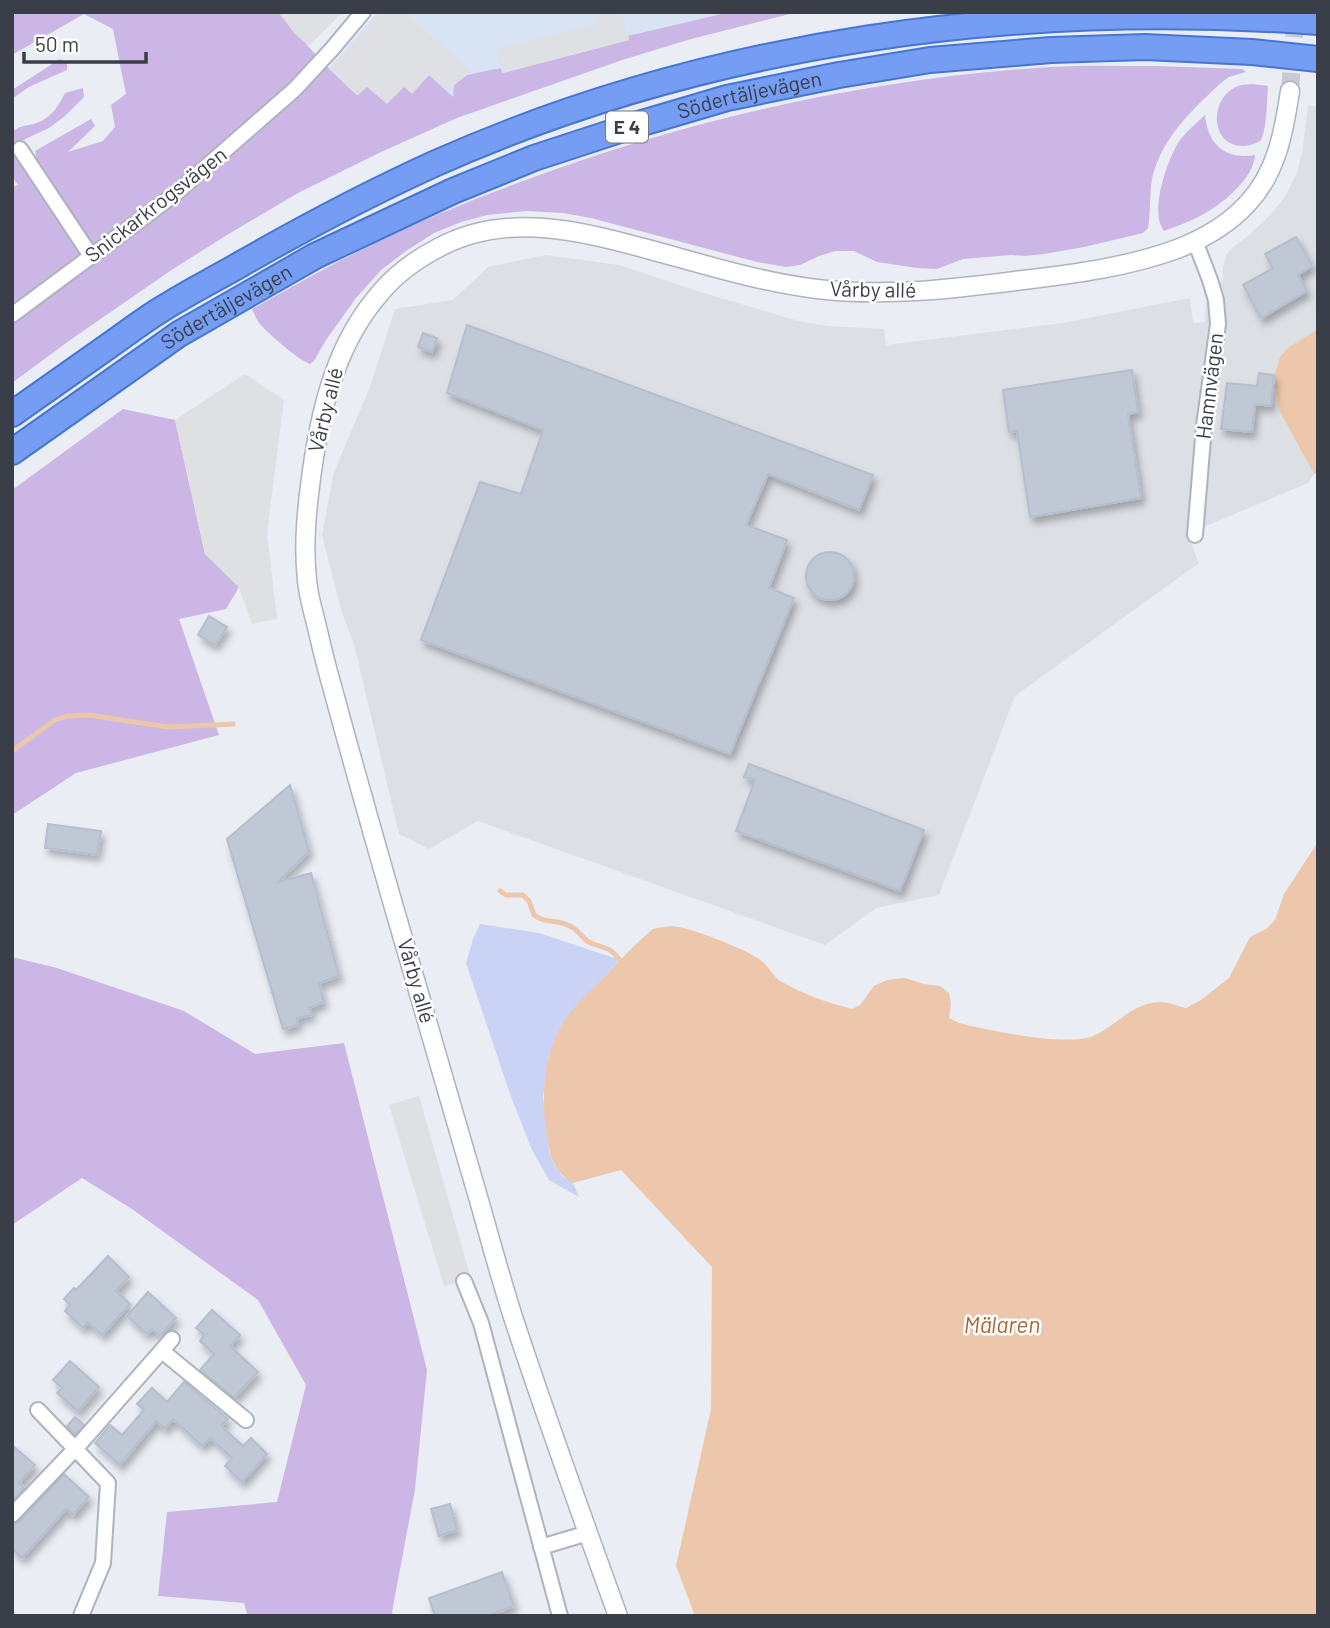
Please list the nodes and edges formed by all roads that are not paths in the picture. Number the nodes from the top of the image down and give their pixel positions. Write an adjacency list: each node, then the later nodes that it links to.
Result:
1 (363, 12): 7 (street, Snickarkrogsvägen)
2 (1318, 22): 9 (highway, Södertäljevägen / E 4)
3 (1318, 59): 10 (highway, Södertäljevägen / E 4)
4 (1290, 91): 6 (street, Vårby allé)
5 (20, 149): 7 (street)
6 (1195, 241): 11 (street, Hamnvägen); 19 (street, Vårby allé)
7 (91, 256): 8 (street, Snickarkrogsvägen)
8 (12, 315)
9 (12, 414)
10 (12, 452)
11 (1195, 535)
12 (464, 1281): 20 (street)
13 (172, 1339): 14 (street)
14 (162, 1351): 16 (street); 17 (street)
15 (38, 1410): 17 (street)
16 (246, 1420)
17 (76, 1448): 18 (street); 21 (street)
18 (12, 1515)
19 (588, 1533): 20 (street); 23 (street, Vårby allé)
20 (541, 1547): 22 (street)
21 (81, 1616)
22 (560, 1616)
23 (618, 1616)

